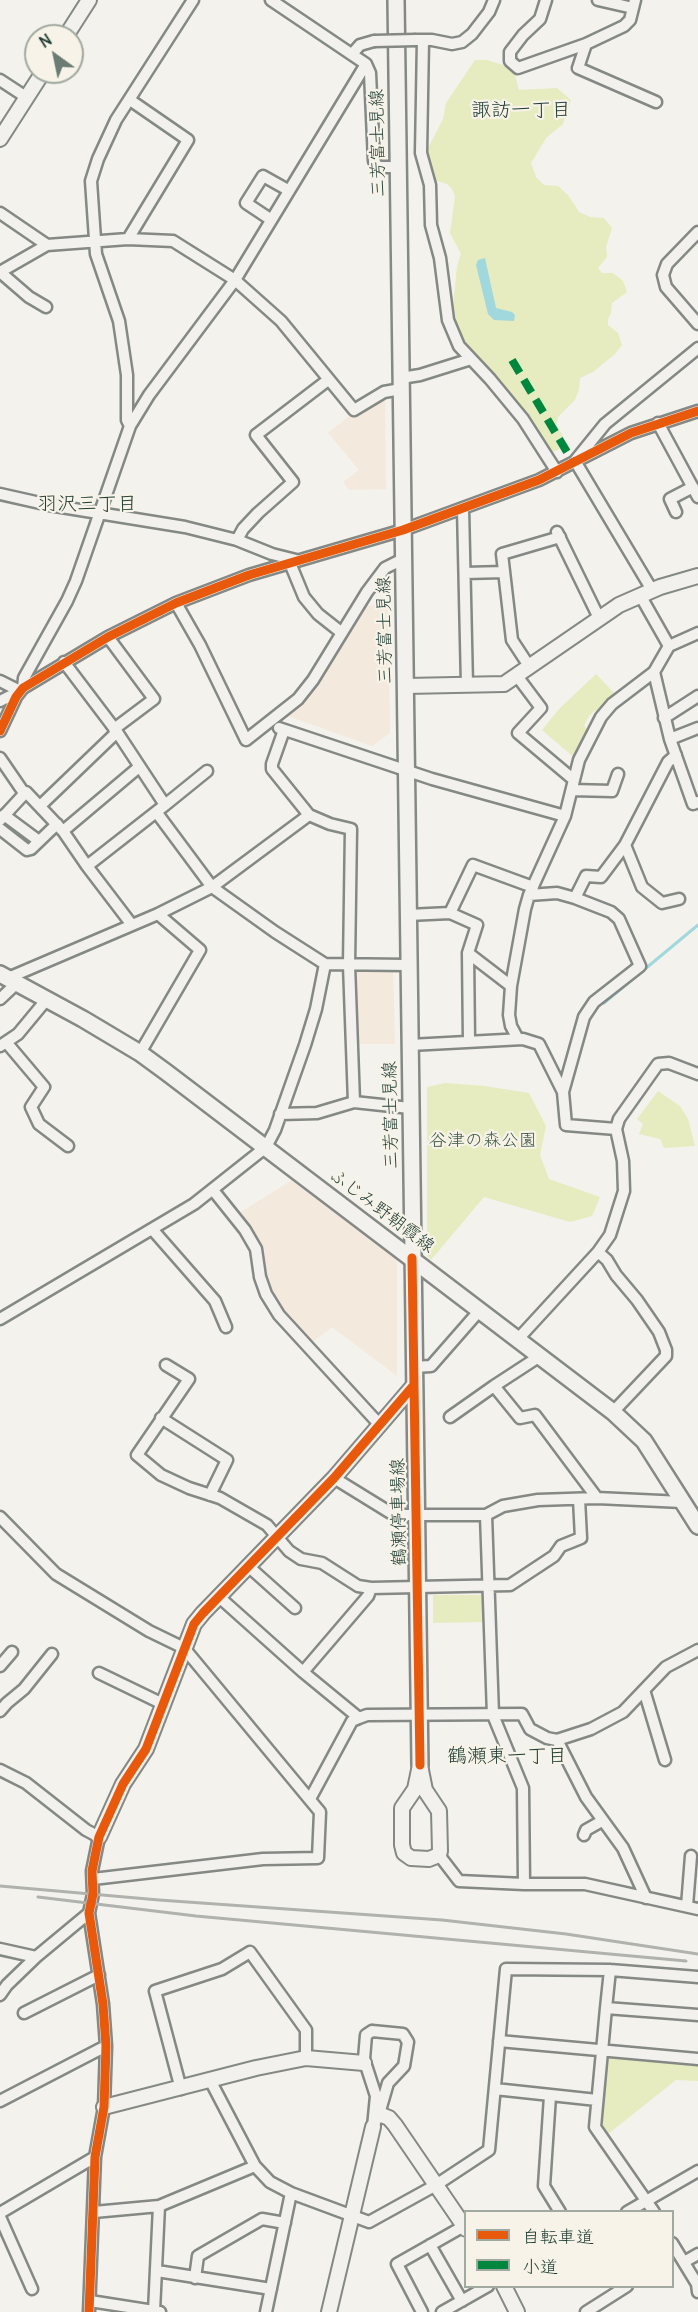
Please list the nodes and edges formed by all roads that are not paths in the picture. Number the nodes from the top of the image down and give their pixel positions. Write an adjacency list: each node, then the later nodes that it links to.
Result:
1 (89, 0): 9 (street)
2 (193, 0): 17 (street)
3 (271, 0): 12 (street)
4 (396, 0): 21 (main road, 三芳富士見線)
5 (494, 0): 10 (street)
6 (546, 0): 11 (street)
7 (598, 0): 8 (street)
8 (634, 4): 11 (street)
9 (74, 24)
10 (420, 40): 12 (street, bridge); 34 (street)
11 (586, 44): 18 (street)
12 (352, 54): 13 (street)
13 (366, 64): 21 (street); 22 (street)
14 (0, 80): 16 (street)
15 (35, 84): 16 (street)
16 (27, 97): 19 (street)
17 (130, 100): 26 (street); 27 (street)
18 (656, 102)
19 (4, 124): 20 (street)
20 (0, 139)
21 (398, 167): 36 (main road, 三芳富士見線)
22 (288, 190): 24 (street); 24 (street)
23 (0, 213): 28 (street)
24 (270, 219): 30 (street)
25 (698, 232): 32 (street)
26 (128, 239): 27 (street); 30 (street)
27 (94, 242): 28 (street); 39 (street)
28 (48, 245): 29 (street)
29 (0, 272): 31 (street)
30 (234, 280): 35 (street); 39 (street)
31 (45, 307)
32 (698, 324)
33 (698, 348): 40 (street)
34 (471, 360): 36 (street); 41 (street)
35 (328, 380): 36 (street); 48 (street)
36 (401, 384): 47 (main road, 三芳富士見線)
37 (698, 411): 38 (street)
38 (658, 423): 40 (street); 42 (street)
39 (130, 426): 46 (street)
40 (575, 461): 41 (street); 54 (street)
41 (557, 472): 44 (street)
42 (695, 492): 45 (street)
43 (0, 494): 46 (street)
44 (463, 508): 47 (street); 52 (street)
45 (676, 512)
46 (100, 513): 48 (street); 68 (street)
47 (403, 530): 49 (main road, 三芳富士見線); 50 (street)
48 (237, 540): 50 (street)
49 (403, 559): 57 (street); 67 (main road, 三芳富士見線)
50 (295, 562): 55 (street); 57 (street)
51 (504, 572): 52 (street); 56 (street); 62 (street)
52 (465, 573): 66 (street)
53 (698, 576): 54 (street)
54 (646, 592): 56 (street); 60 (street)
55 (176, 603): 59 (street); 72 (street)
56 (599, 618): 62 (street)
57 (342, 633): 72 (street)
58 (698, 633): 60 (street)
59 (108, 637): 61 (street); 76 (street)
60 (669, 646): 63 (street)
61 (64, 662): 68 (street); 76 (street)
62 (529, 666): 64 (street)
63 (654, 672): 71 (street); 84 (street)
64 (517, 676): 66 (street); 84 (street)
65 (0, 681): 68 (street)
66 (467, 685): 67 (street)
67 (406, 686): 82 (main road, 三芳富士見線)
68 (21, 689): 70 (street); 74 (street)
69 (698, 696): 71 (street)
70 (0, 701)
71 (664, 718): 77 (street)
72 (268, 723): 75 (street)
73 (698, 728): 77 (street)
74 (0, 730)
75 (284, 730): 82 (street); 89 (street)
76 (115, 731): 80 (street); 87 (street)
77 (670, 739): 78 (street)
78 (676, 755): 86 (street); 95 (street)
79 (0, 758): 85 (street)
80 (139, 767): 88 (street); 92 (street)
81 (207, 771): 88 (street)
82 (405, 771): 90 (street); 103 (main road, 三芳富士見線)
83 (618, 774): 84 (street)
84 (573, 785): 90 (street)
85 (24, 793): 87 (street); 91 (street)
86 (698, 802)
87 (40, 806): 92 (street)
88 (161, 809): 96 (street); 97 (street)
89 (309, 815): 97 (street); 107 (street)
90 (565, 816): 98 (street)
91 (2, 818): 94 (street)
92 (60, 827): 94 (street); 96 (street)
93 (0, 829): 94 (street)
94 (39, 841)
95 (625, 844): 99 (street); 100 (street)
96 (87, 866): 104 (street)
97 (212, 887): 102 (street); 106 (street)
98 (531, 891): 99 (street); 101 (street); 110 (street)
99 (575, 898): 119 (street)
100 (679, 899)
101 (450, 913): 103 (street); 105 (street)
102 (158, 914): 104 (street); 117 (street)
103 (408, 915): 108 (main road, 三芳富士見線)
104 (132, 925): 109 (street)
105 (468, 953): 110 (street); 114 (street)
106 (325, 964): 107 (street); 122 (street)
107 (349, 965): 108 (street); 120 (street)
108 (407, 965): 116 (main road, 三芳富士見線)
109 (8, 978): 111 (street); 112 (main road, ふじみ野朝霞線)
110 (511, 986): 113 (street)
111 (0, 999)
112 (47, 999): 115 (street); 117 (main road, ふじみ野朝霞線)
113 (518, 1039): 114 (street); 119 (street)
114 (469, 1041): 116 (street)
115 (3, 1044): 124 (street)
116 (410, 1045): 121 (main road, 三芳富士見線)
117 (140, 1053): 125 (main road, ふじみ野朝霞線)
118 (698, 1074): 123 (street)
119 (563, 1092): 123 (street)
120 (354, 1102): 121 (street); 122 (street)
121 (410, 1108): 129 (main road, 三芳富士見線)
122 (280, 1114): 125 (street)
123 (616, 1129): 128 (street)
124 (68, 1146)
125 (266, 1147): 126 (street); 129 (main road, ふじみ野朝霞線)
126 (213, 1190): 127 (street); 142 (street)
127 (152, 1229): 131 (street); 132 (street)
128 (598, 1252): 133 (street); 139 (street)
129 (412, 1258): 130 (main road, ふじみ野朝霞線); 136 (main road, 鶴瀬停車場線)
130 (480, 1310): 133 (main road, ふじみ野朝霞線); 136 (street)
131 (0, 1319)
132 (226, 1327)
133 (518, 1339): 134 (main road, ふじみ野朝霞線)
134 (540, 1356): 138 (street); 139 (main road, ふじみ野朝霞線)
135 (166, 1365): 141 (street)
136 (414, 1367): 137 (main road, 鶴瀬停車場線)
137 (414, 1385): 142 (street); 148 (main road, 鶴瀬停車場線)
138 (494, 1386): 140 (street); 145 (street)
139 (613, 1412): 147 (main road, ふじみ野朝霞線)
140 (450, 1417)
141 (161, 1418): 144 (street); 144 (street)
142 (379, 1424): 143 (street)
143 (334, 1478): 148 (street); 152 (street)
144 (210, 1496): 152 (street)
145 (597, 1498): 146 (street); 147 (street)
146 (579, 1499): 149 (street); 154 (street)
147 (682, 1502): 151 (main road, ふじみ野朝霞線)
148 (416, 1515): 149 (street); 155 (main road, 鶴瀬停車場線)
149 (486, 1515): 154 (street)
150 (0, 1517): 159 (street)
151 (697, 1522)
152 (276, 1537): 153 (street); 156 (street)
153 (248, 1566): 157 (street); 158 (street)
154 (489, 1586): 155 (street); 170 (street)
155 (417, 1587): 156 (street); 169 (main road, 鶴瀬停車場線)
156 (371, 1588): 164 (street)
157 (218, 1596): 159 (street); 164 (street)
158 (295, 1608)
159 (184, 1648): 167 (street); 176 (street)
160 (698, 1650): 166 (street)
161 (12, 1653): 163 (street)
162 (52, 1654): 168 (street)
163 (0, 1666)
164 (303, 1672): 171 (street)
165 (99, 1673): 167 (street)
166 (644, 1690): 172 (street); 173 (street)
167 (163, 1704): 179 (street)
168 (0, 1711)
169 (418, 1715): 170 (street); 171 (street); 174 (main road, 鶴瀬停車場線)
170 (493, 1715): 172 (street); 183 (street)
171 (359, 1718): 176 (street)
172 (557, 1740): 177 (street)
173 (665, 1760)
174 (420, 1765): 180 (street); 180 (street)
175 (1, 1772): 179 (street)
176 (310, 1799): 182 (street)
177 (602, 1821): 178 (street); 184 (street)
178 (584, 1835)
179 (99, 1837): 182 (street)
180 (439, 1855): 183 (street)
181 (691, 1856): 185 (street)
182 (93, 1879): 187 (street)
183 (524, 1884): 184 (street)
184 (646, 1898): 185 (street)
185 (687, 1906): 186 (street)
186 (698, 1909)
187 (89, 1913): 189 (street); 191 (street)
188 (0, 1948): 189 (street)
189 (36, 1958): 193 (street)
190 (610, 1970): 192 (street); 194 (street); 197 (street)
191 (99, 1975): 195 (street); 198 (street)
192 (698, 1977)
193 (0, 1995)
194 (606, 2008): 196 (street); 199 (street)
195 (24, 2013)
196 (698, 2015)
197 (499, 2041): 199 (street); 205 (street)
198 (106, 2046): 208 (street); 209 (street)
199 (603, 2050): 201 (street); 207 (street)
200 (306, 2058): 202 (street); 203 (street); 204 (street)
201 (698, 2059)
202 (364, 2063): 210 (street); 210 (street)
203 (210, 2080): 204 (street); 212 (street)
204 (182, 2089): 209 (street)
205 (495, 2089): 206 (street); 214 (street)
206 (550, 2096): 207 (street); 218 (street)
207 (597, 2100): 216 (street)
208 (0, 2101)
209 (104, 2107): 211 (street)
210 (376, 2121): 214 (street); 222 (street)
211 (95, 2157): 221 (street); 223 (street)
212 (255, 2166): 215 (street); 217 (street)
213 (698, 2171): 216 (street)
214 (436, 2185): 222 (street); 225 (street)
215 (291, 2193): 222 (street); 224 (street)
216 (647, 2200): 219 (street); 220 (street)
217 (159, 2206): 221 (street); 230 (street)
218 (559, 2210)
219 (629, 2210)
220 (653, 2210)
221 (94, 2212): 239 (street)
222 (351, 2214): 242 (street)
223 (0, 2215): 235 (street)
224 (285, 2223): 231 (street); 236 (street)
225 (464, 2227)
226 (464, 2228): 227 (street)
227 (430, 2245): 238 (street); 243 (street)
228 (698, 2254): 229 (street)
229 (679, 2261): 237 (street)
230 (157, 2271): 231 (street); 240 (street)
231 (195, 2278): 236 (street)
232 (485, 2288): 238 (street)
233 (505, 2288): 245 (street)
234 (620, 2288): 246 (street)
235 (32, 2289)
236 (272, 2289): 241 (street)
237 (698, 2292)
238 (462, 2301): 244 (street)
239 (89, 2306): 240 (street)
240 (157, 2311)
241 (266, 2312)
242 (329, 2312)
243 (422, 2312)
244 (442, 2312)
245 (517, 2312)
246 (586, 2312)

